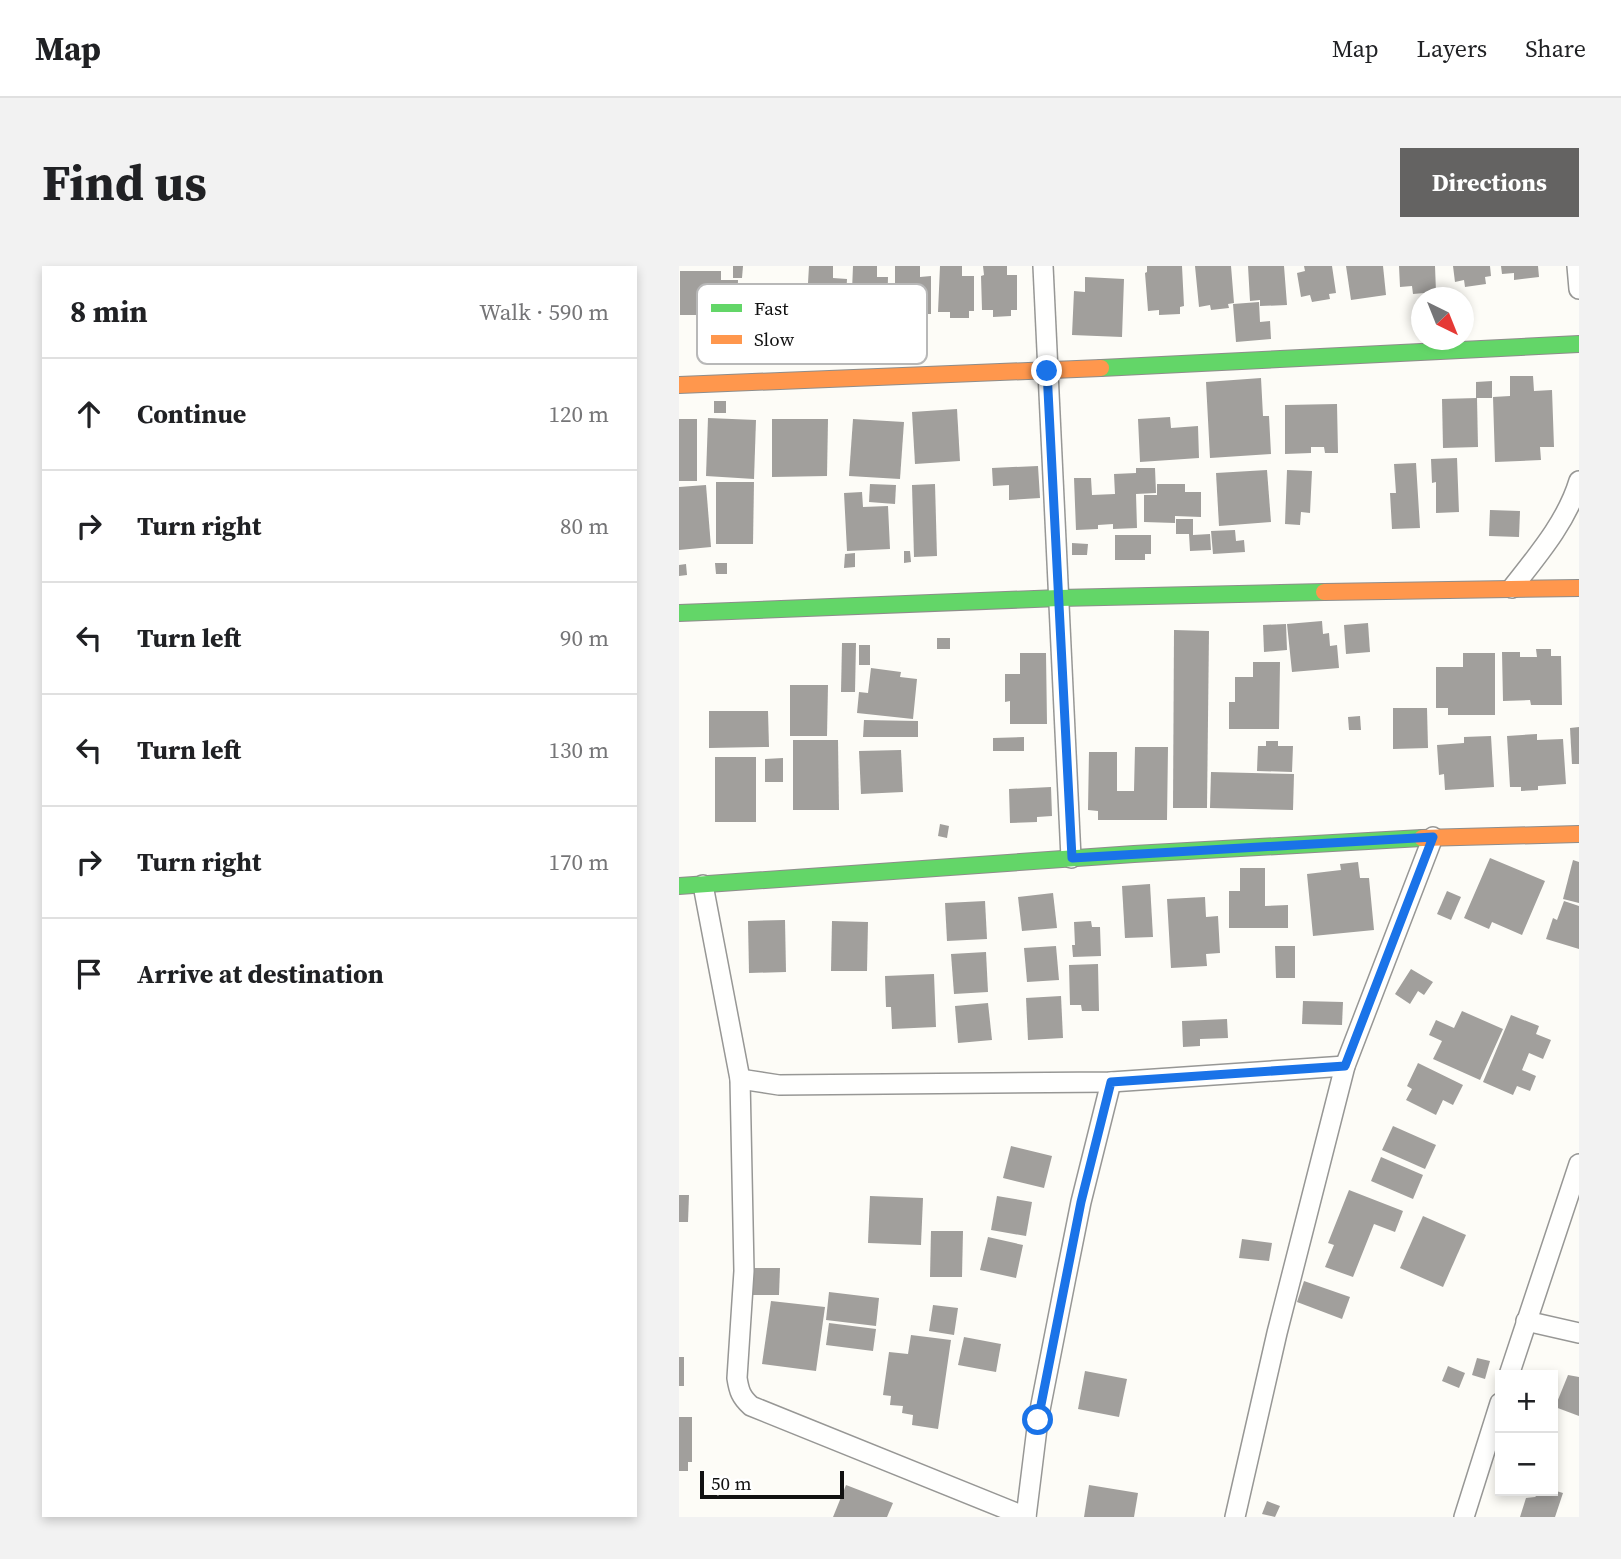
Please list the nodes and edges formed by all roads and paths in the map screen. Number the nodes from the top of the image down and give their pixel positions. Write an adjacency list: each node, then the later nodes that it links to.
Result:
1 (1043, 266): 5 (street)
2 (1577, 266): 3 (street)
3 (1579, 289)
4 (1579, 344): 5 (street)
5 (1047, 371): 6 (street); 10 (street)
6 (679, 385)
7 (1579, 481): 8 (street)
8 (1512, 588): 9 (street); 10 (street)
9 (1579, 588)
10 (1059, 598): 11 (street); 14 (street)
11 (679, 613)
12 (1579, 834): 13 (street)
13 (1433, 837): 14 (street); 17 (street)
14 (1072, 858): 15 (street)
15 (703, 885): 16 (street); 18 (street)
16 (679, 886)
17 (1345, 1066): 19 (street); 26 (street)
18 (740, 1079): 19 (street); 25 (street)
19 (1111, 1082): 25 (street)
20 (1579, 1164): 21 (street)
21 (1526, 1321): 22 (street); 23 (street)
22 (1579, 1333)
23 (1511, 1370)
24 (1495, 1419): 27 (street)
25 (1026, 1517)
26 (1235, 1517)
27 (1464, 1517)

